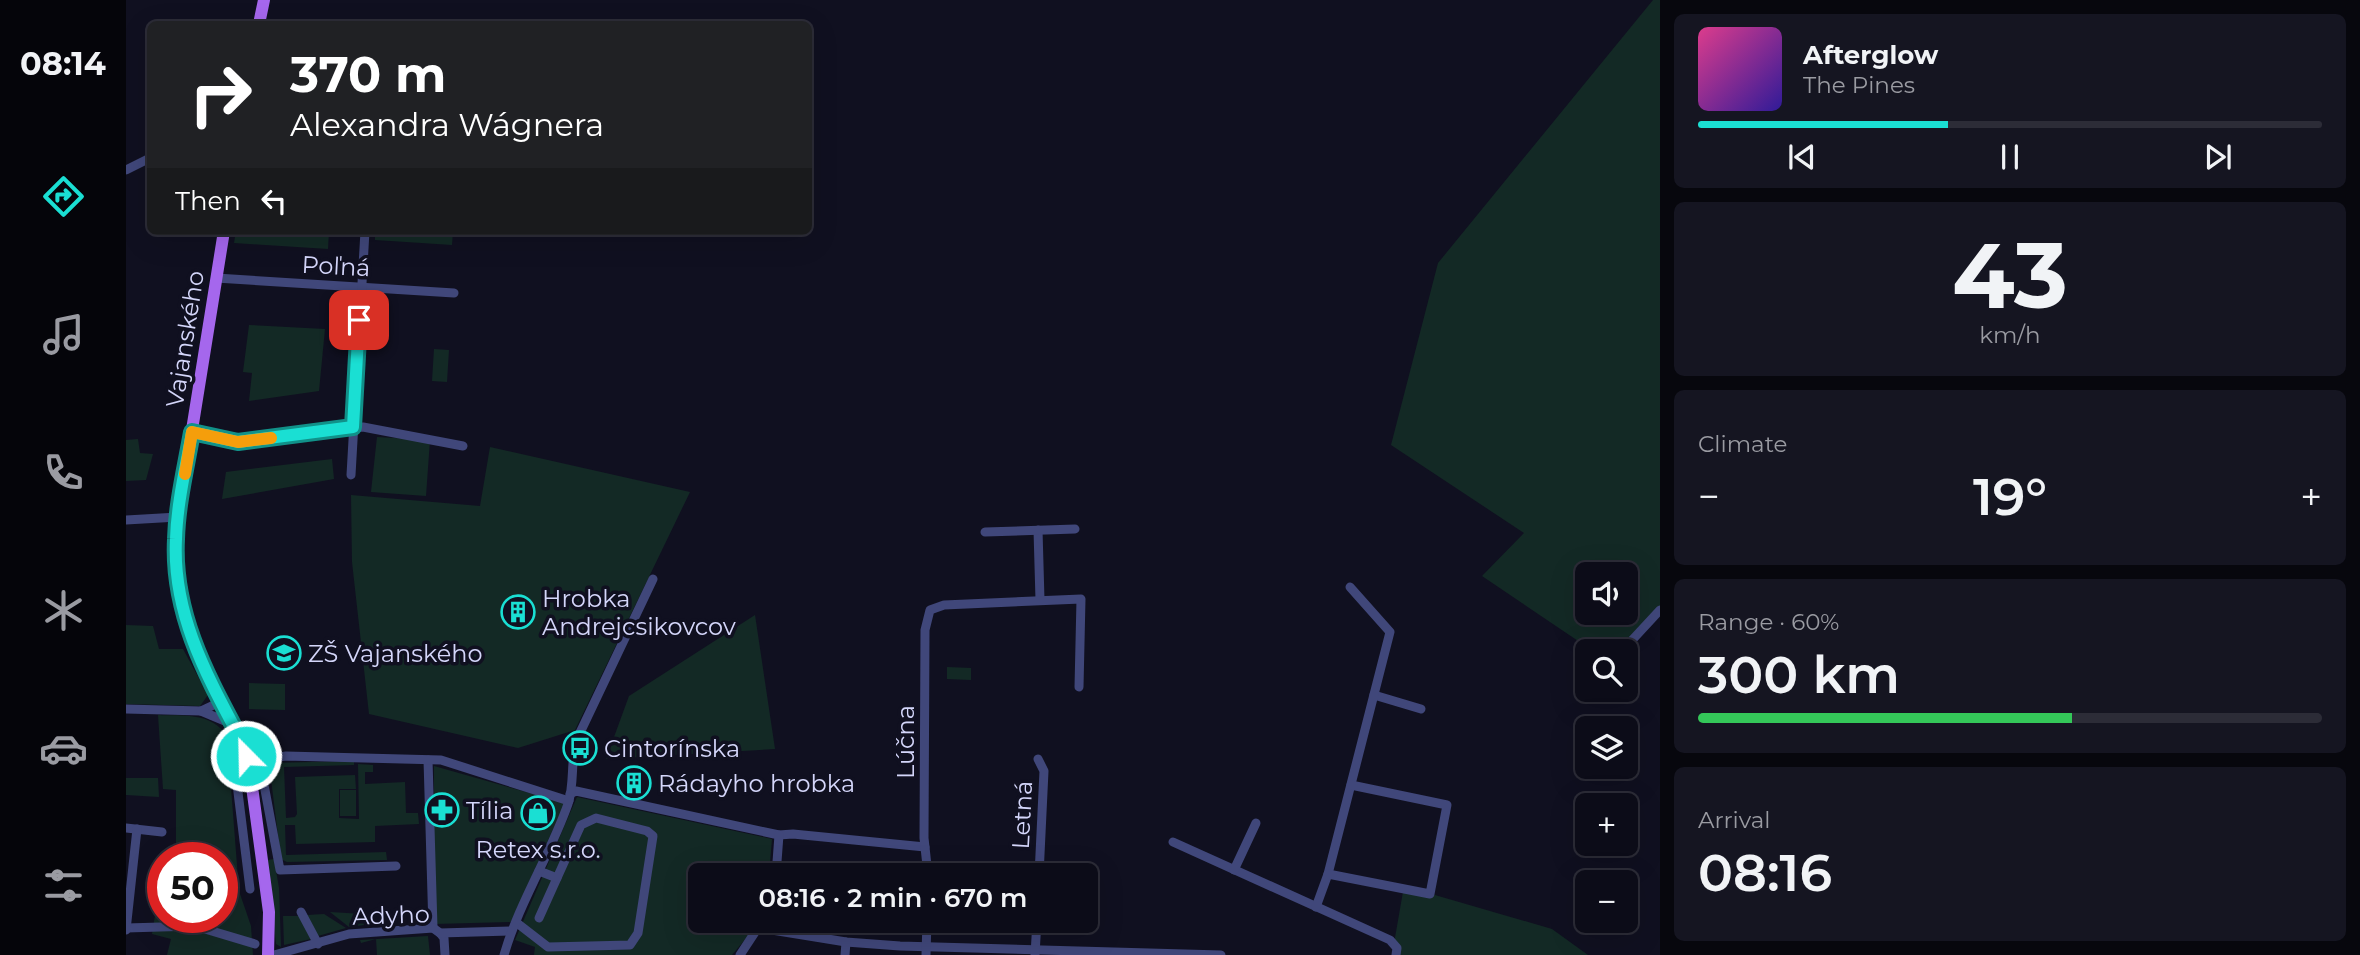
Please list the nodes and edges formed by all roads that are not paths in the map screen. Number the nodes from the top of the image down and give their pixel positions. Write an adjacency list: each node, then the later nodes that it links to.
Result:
1 (264, 0): 2 (main road)
2 (260, 21)
3 (147, 160): 4 (street)
4 (126, 170)
5 (223, 235): 7 (main road, Vajanského)
6 (365, 235): 8 (street)
7 (216, 278): 8 (street, Poľná); 11 (main road, Vajanského)
8 (361, 287): 9 (street, Poľná); 10 (street)
9 (454, 293)
10 (353, 427): 11 (street); 12 (street); 13 (street)
11 (192, 432): 14 (main road, Vajanského)
12 (463, 446)
13 (351, 475)
14 (178, 517): 15 (street); 26 (main road, Vajanského)
15 (126, 520)
16 (1076, 528): 17 (street)
17 (1038, 530): 18 (street); 21 (street)
18 (985, 532)
19 (653, 579): 35 (street)
20 (1350, 587): 25 (street)
21 (1041, 600): 24 (street); 44 (street, Lúčna)
22 (1660, 610): 23 (street)
23 (1633, 639)
24 (1079, 687)
25 (1374, 695): 28 (street); 34 (street)
26 (220, 702): 29 (street); 30 (main road, Vajanského)
27 (126, 709): 29 (street)
28 (1421, 709)
29 (201, 710): 30 (street)
30 (232, 724): 36 (main road, Vajanského)
31 (1038, 759): 47 (street, Letná)
32 (234, 760): 37 (street)
33 (428, 760): 35 (street); 36 (street, Vajanského); 59 (street)
34 (1351, 785): 51 (street); 51 (street)
35 (570, 797): 42 (street); 50 (street)
36 (262, 814): 37 (street); 48 (street, Vajanského); 70 (main road, Vajanského)
37 (241, 816): 53 (street)
38 (1256, 823): 49 (street)
39 (126, 828): 40 (street)
40 (137, 830): 41 (street); 58 (street)
41 (162, 832)
42 (779, 835): 44 (street); 45 (street)
43 (1173, 842): 49 (street)
44 (925, 847): 46 (street, Lúčna)
45 (777, 863)
46 (927, 863)
47 (1040, 863)
48 (396, 866)
49 (1234, 870): 54 (street)
50 (539, 871): 52 (street); 57 (street)
51 (1328, 874): 54 (street)
52 (557, 878): 56 (street); 57 (street)
53 (250, 889)
54 (1317, 907): 77 (street)
55 (301, 912): 66 (street)
56 (539, 918)
57 (514, 927): 59 (street, Adyho); 73 (street)
58 (126, 929): 65 (street)
59 (437, 930): 66 (street, Adyho); 72 (street)
60 (756, 933): 74 (street)
61 (804, 933): 64 (street)
62 (927, 933): 67 (street)
63 (1036, 933): 68 (street)
64 (846, 942): 67 (street); 75 (street)
65 (255, 944)
66 (318, 944): 71 (street, Adyho)
67 (927, 951): 68 (street)
68 (1035, 952): 69 (street)
69 (1117, 953): 76 (street)
70 (268, 955)
71 (274, 955)
72 (445, 955)
73 (504, 955)
74 (740, 955)
75 (845, 955)
76 (1221, 955)
77 (1396, 955)

